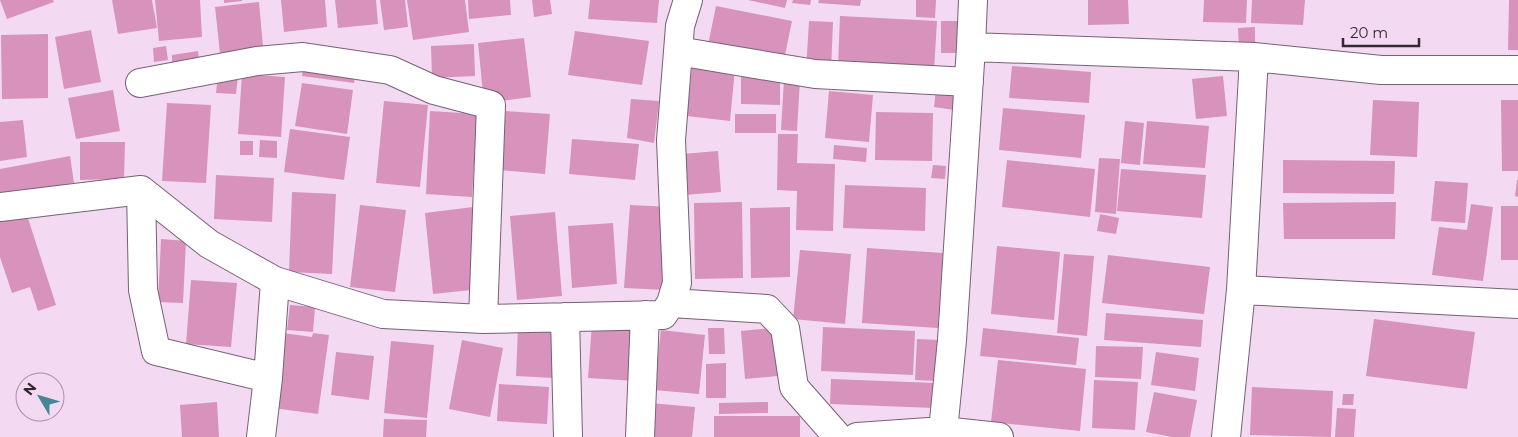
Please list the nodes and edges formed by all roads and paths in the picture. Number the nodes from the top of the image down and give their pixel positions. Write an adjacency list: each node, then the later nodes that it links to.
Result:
1 (688, 0): 4 (street)
2 (972, 0): 3 (street)
3 (972, 47): 5 (street); 7 (street)
4 (678, 51): 7 (street); 13 (street)
5 (1254, 58): 6 (street); 12 (street)
6 (1518, 70)
7 (969, 82): 19 (street)
8 (140, 83): 17 (street)
9 (141, 190): 10 (street); 11 (street); 18 (street)
10 (0, 207)
11 (275, 281): 17 (street); 18 (street)
12 (1241, 290): 14 (street); 26 (street)
13 (671, 303): 15 (street); 23 (street)
14 (1518, 304)
15 (645, 315): 16 (street); 22 (street)
16 (565, 317): 17 (street); 21 (street)
17 (483, 318)
18 (268, 378): 20 (street)
19 (943, 431): 24 (street); 25 (street)
20 (261, 437)
21 (568, 437)
22 (640, 437)
23 (838, 437)
24 (857, 437)
25 (999, 437)
26 (1226, 437)

